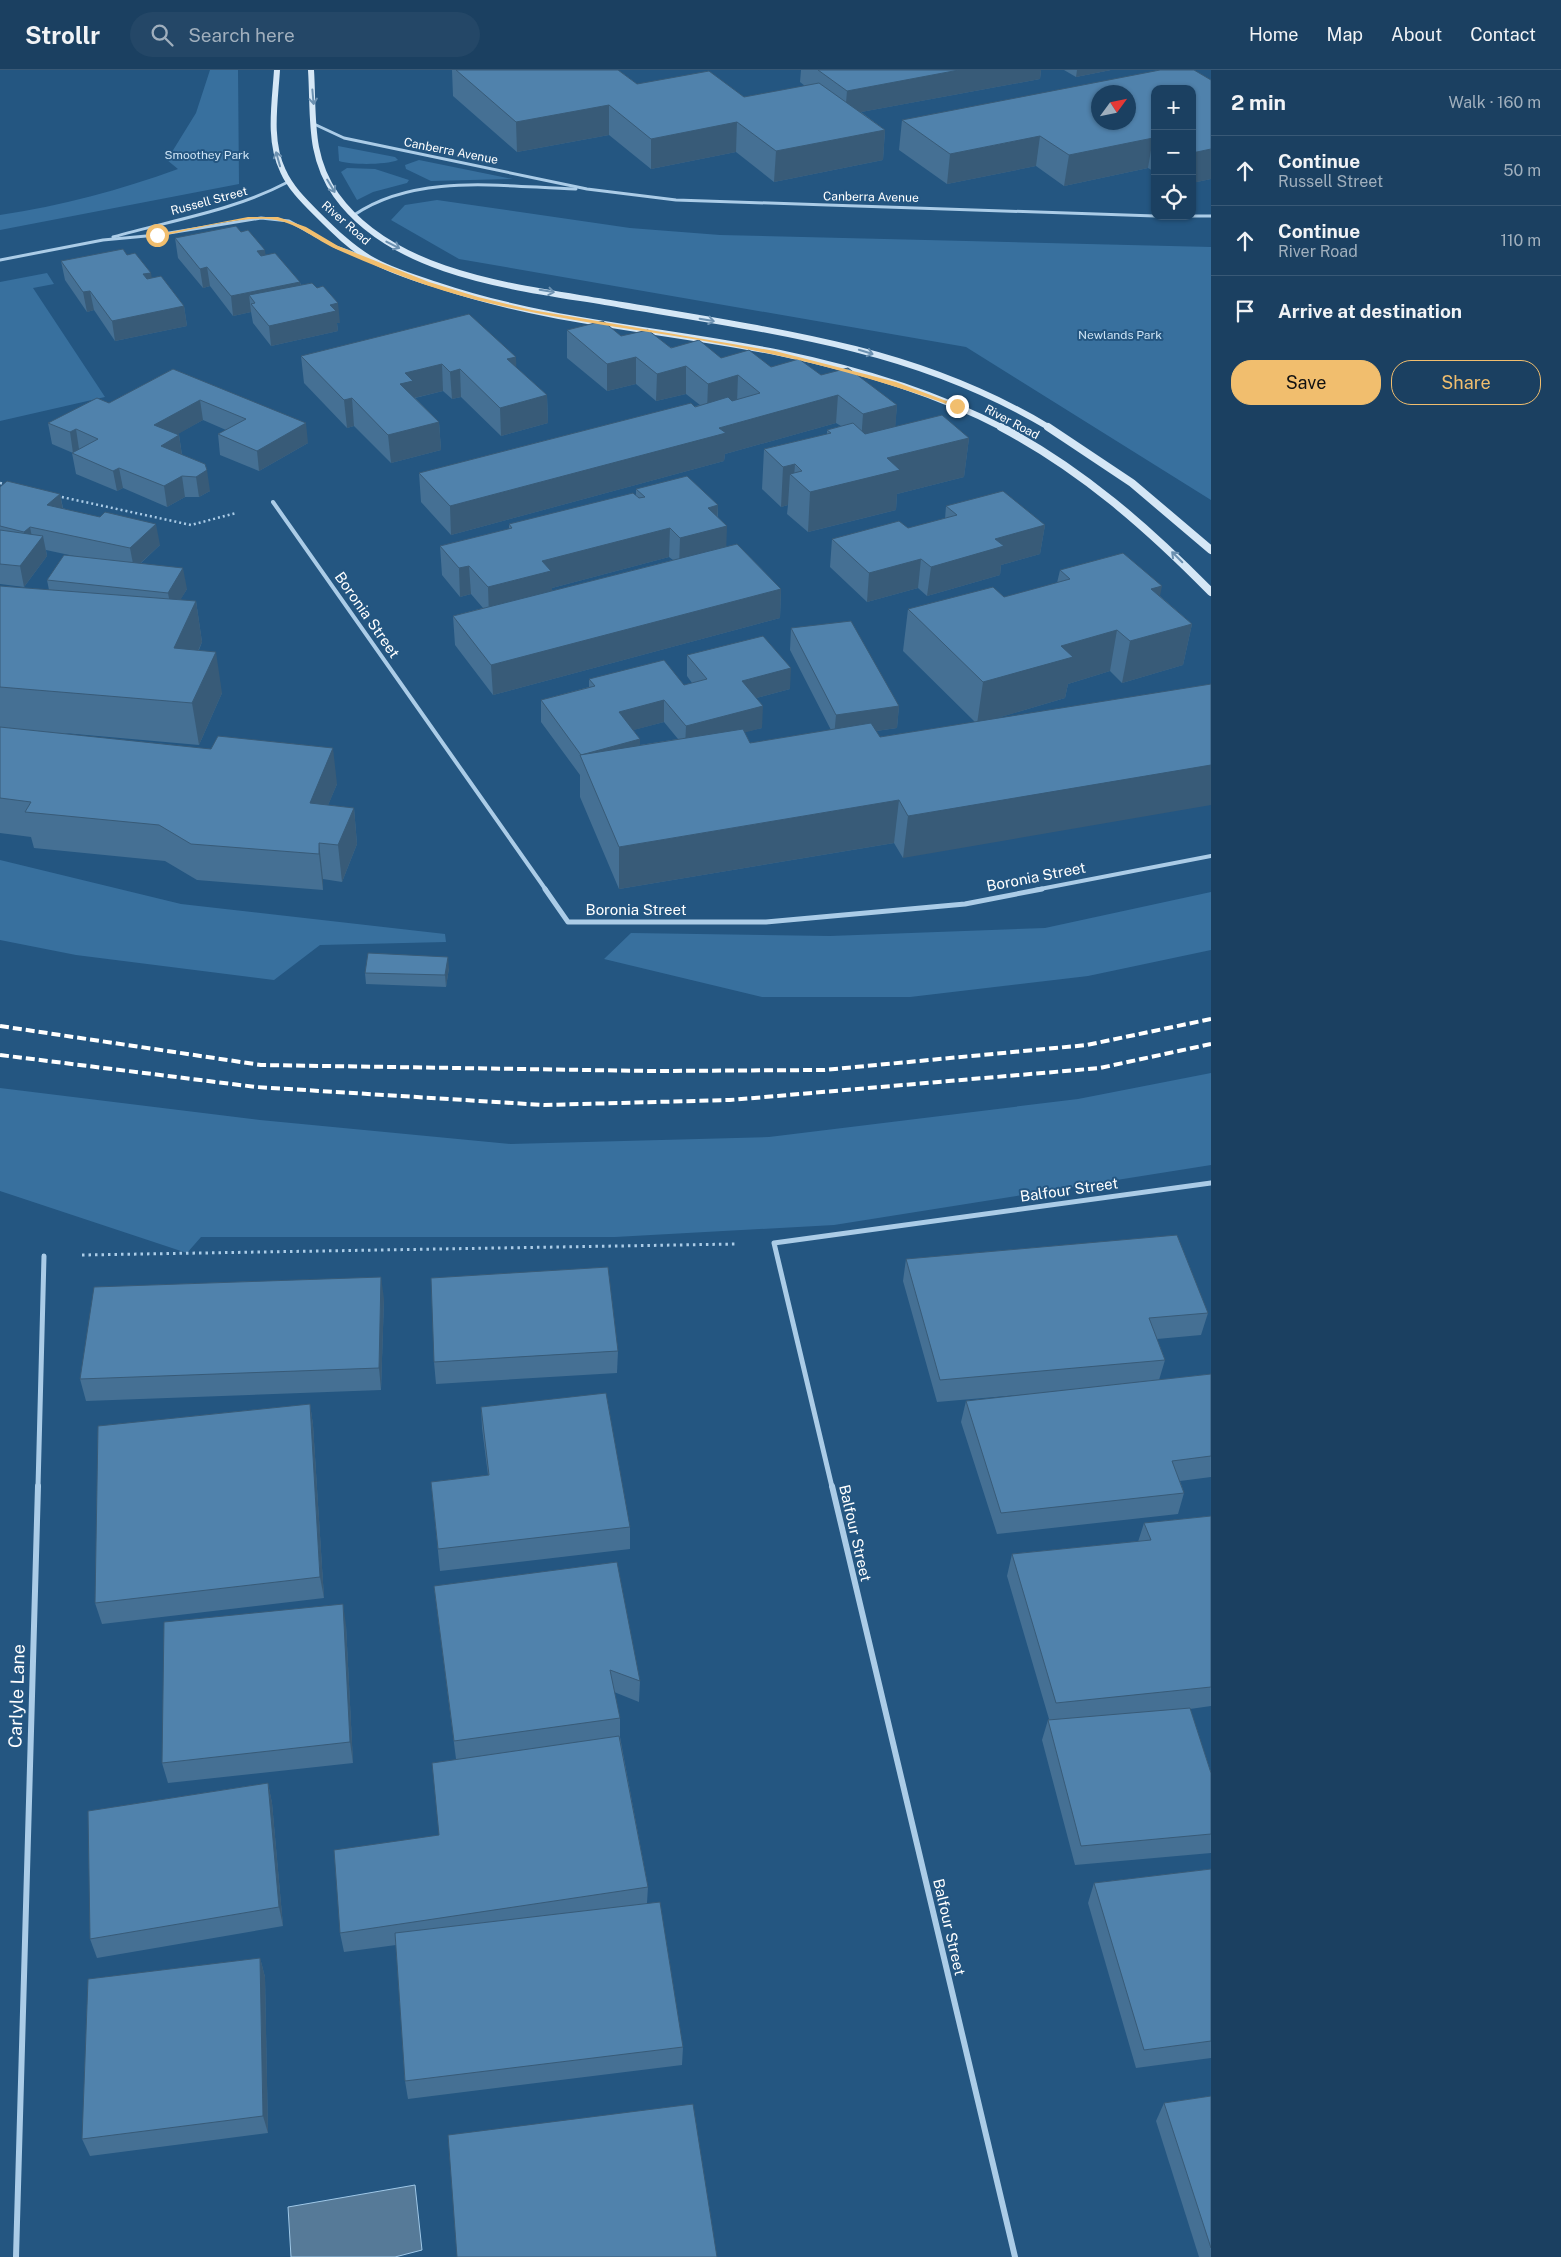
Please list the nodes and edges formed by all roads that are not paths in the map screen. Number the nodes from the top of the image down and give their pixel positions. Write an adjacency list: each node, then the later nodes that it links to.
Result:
1 (277, 70): 4 (main road, River Road, one-way to 1)
2 (311, 70): 3 (main road, River Road, one-way to 3)
3 (314, 124): 5 (street, Canberra Avenue); 6 (main road, River Road, one-way to 6)
4 (288, 182): 10 (street, Russell Street); 12 (main road, River Road)
5 (587, 189): 6 (street, Canberra Avenue); 7 (street, Canberra Avenue)
6 (354, 215): 14 (main road, River Road, one-way to 14)
7 (1151, 216)
8 (1196, 216): 9 (street)
9 (1211, 216)
10 (103, 240): 11 (street, Russell Street); 12 (street, Russell Street)
11 (0, 260)
12 (372, 260): 15 (main road, River Road, one-way to 12)
13 (273, 502): 16 (street, Boronia Street)
14 (1211, 550)
15 (1211, 592)
16 (1211, 856)
17 (1211, 1183): 20 (street, Balfour Street)
18 (44, 1256): 19 (street, Carlyle Lane)
19 (16, 2257)
20 (1014, 2257)

